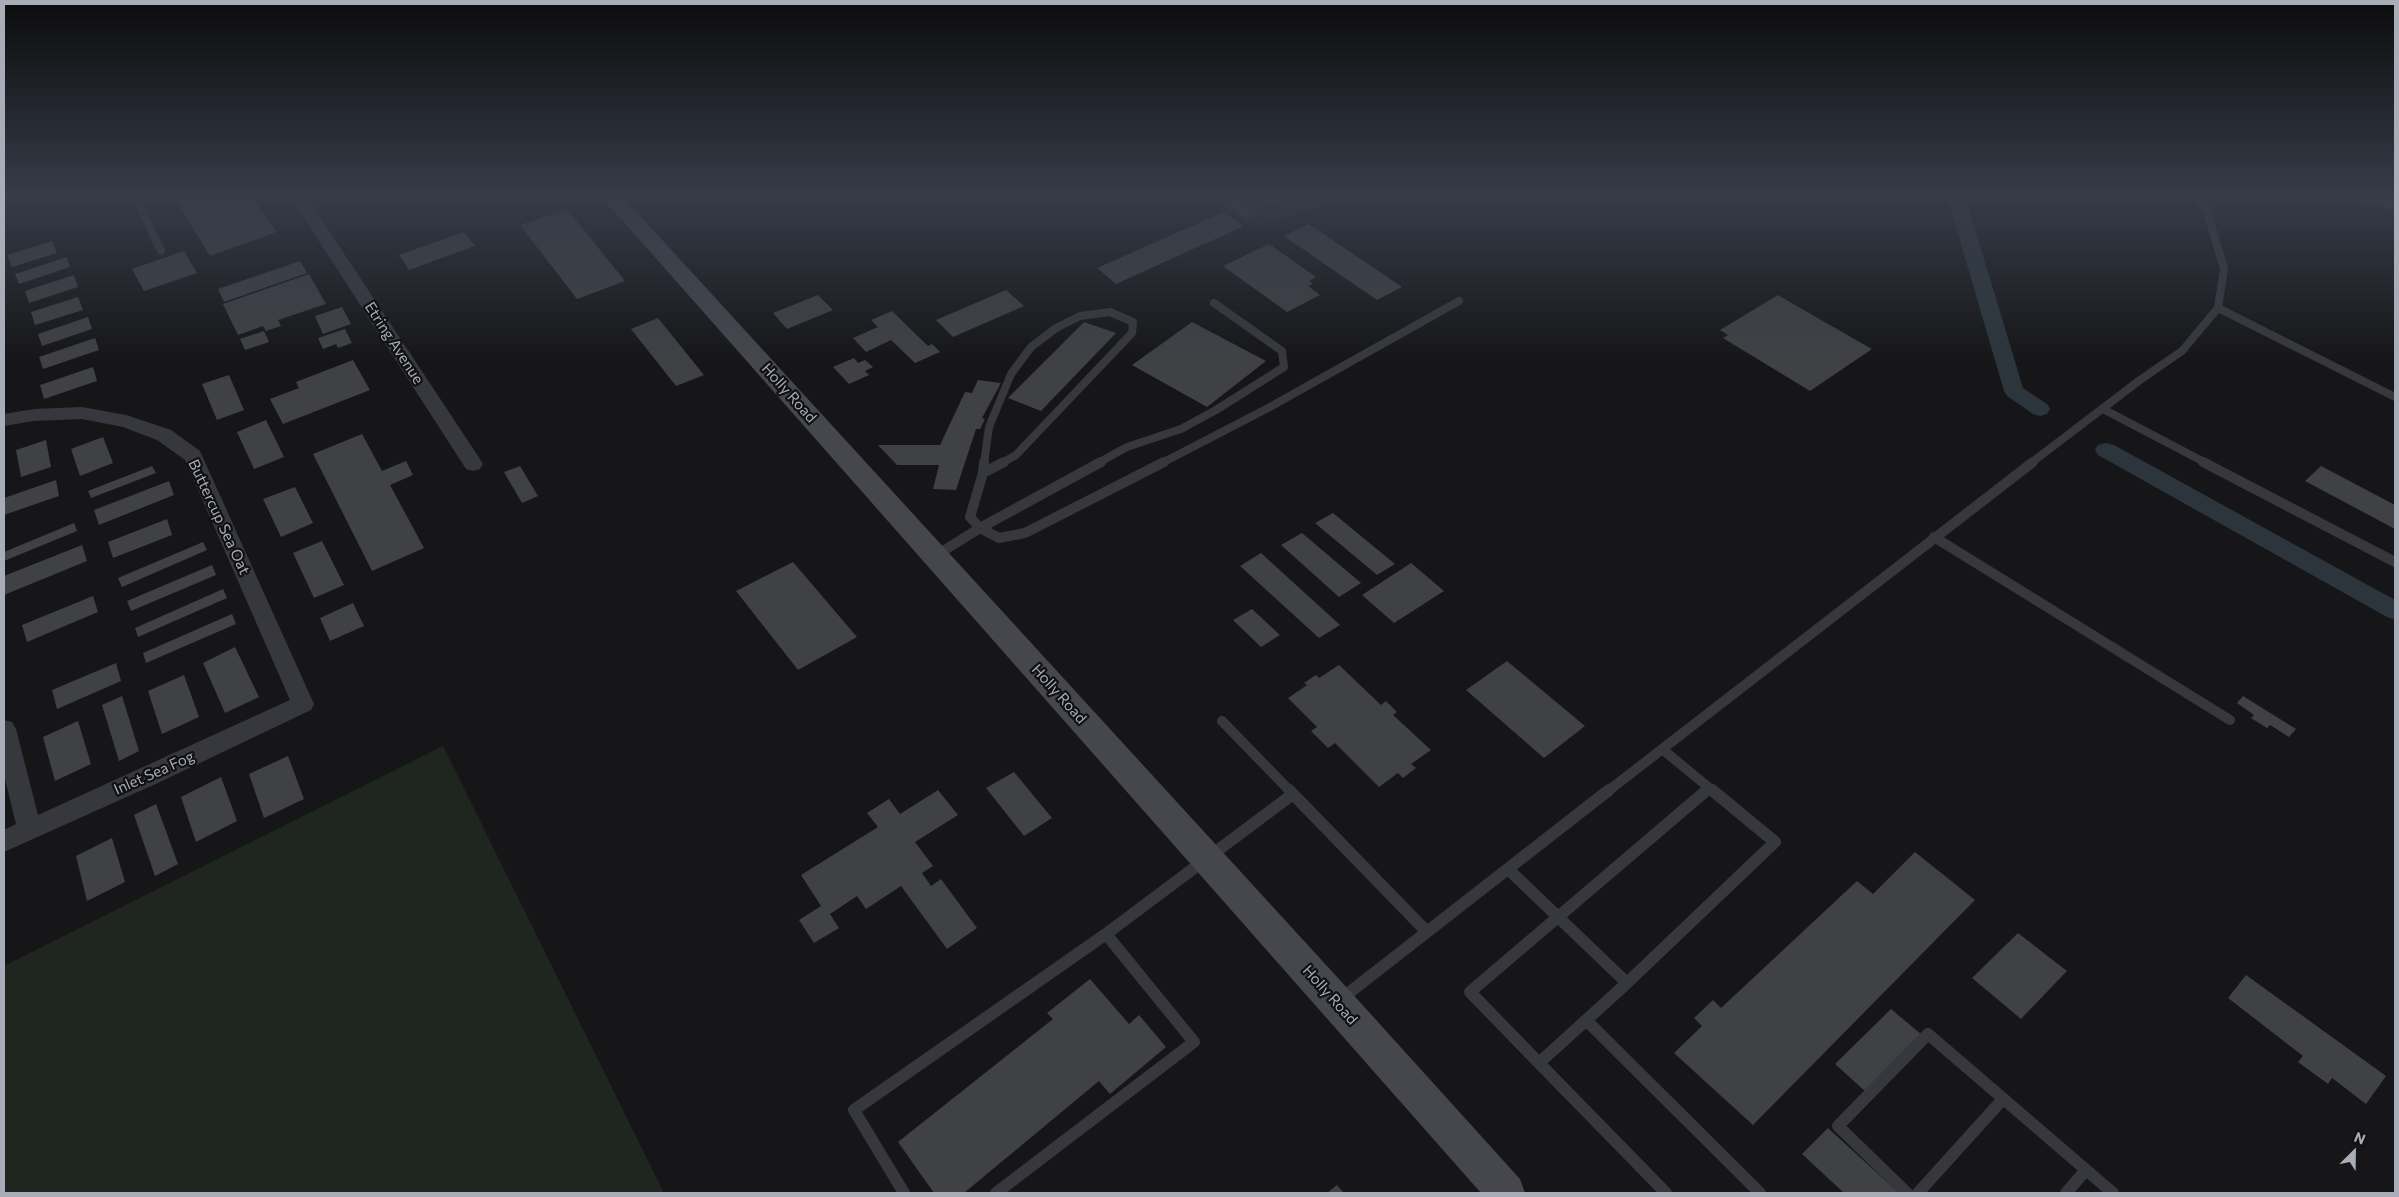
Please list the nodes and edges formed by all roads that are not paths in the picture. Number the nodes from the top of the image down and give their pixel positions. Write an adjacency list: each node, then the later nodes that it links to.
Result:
1 (334, 252): 10 (street, Etring Avenue)
2 (662, 252): 14 (main road, Holly Road)
3 (2219, 252): 6 (lane)
4 (1458, 301): 12 (lane)
5 (1214, 303): 12 (lane)
6 (2218, 308): 7 (lane); 8 (lane)
7 (2395, 397)
8 (2103, 409): 13 (lane); 15 (lane)
9 (4, 420): 16 (street, Buttercup Sea Oat)
10 (473, 464)
11 (983, 473): 11 (lane); 12 (lane)
12 (980, 528): 14 (lane)
13 (1934, 537): 17 (lane); 20 (lane)
14 (936, 556): 25 (main road, Holly Road)
15 (2395, 562)
16 (303, 704): 23 (street, Inlet Sea Fog)
17 (2230, 720)
18 (1222, 722): 22 (lane)
19 (4, 729): 23 (street)
20 (1662, 749): 21 (lane); 26 (lane)
21 (1709, 788): 27 (lane); 30 (lane)
22 (1293, 794): 25 (lane); 28 (lane)
23 (29, 829): 24 (street, Inlet Sea Fog)
24 (4, 841)
25 (1206, 859): 29 (lane); 31 (main road, Holly Road)
26 (1508, 869): 27 (lane); 28 (lane)
27 (1558, 916): 30 (lane); 33 (lane)
28 (1427, 932): 31 (lane)
29 (1106, 934): 36 (lane); 37 (lane)
30 (1628, 983): 32 (lane)
31 (1337, 1002): 38 (main road, Holly Road)
32 (1586, 1020): 33 (lane); 40 (lane)
33 (1539, 1063): 39 (lane)
34 (2004, 1099): 35 (lane); 41 (lane); 42 (lane)
35 (2086, 1170): 43 (lane); 44 (lane)
36 (904, 1193)
37 (996, 1193)
38 (1506, 1193)
39 (1666, 1193)
40 (1760, 1193)
41 (1907, 1193)
42 (1918, 1193)
43 (2066, 1193)
44 (2113, 1193)

